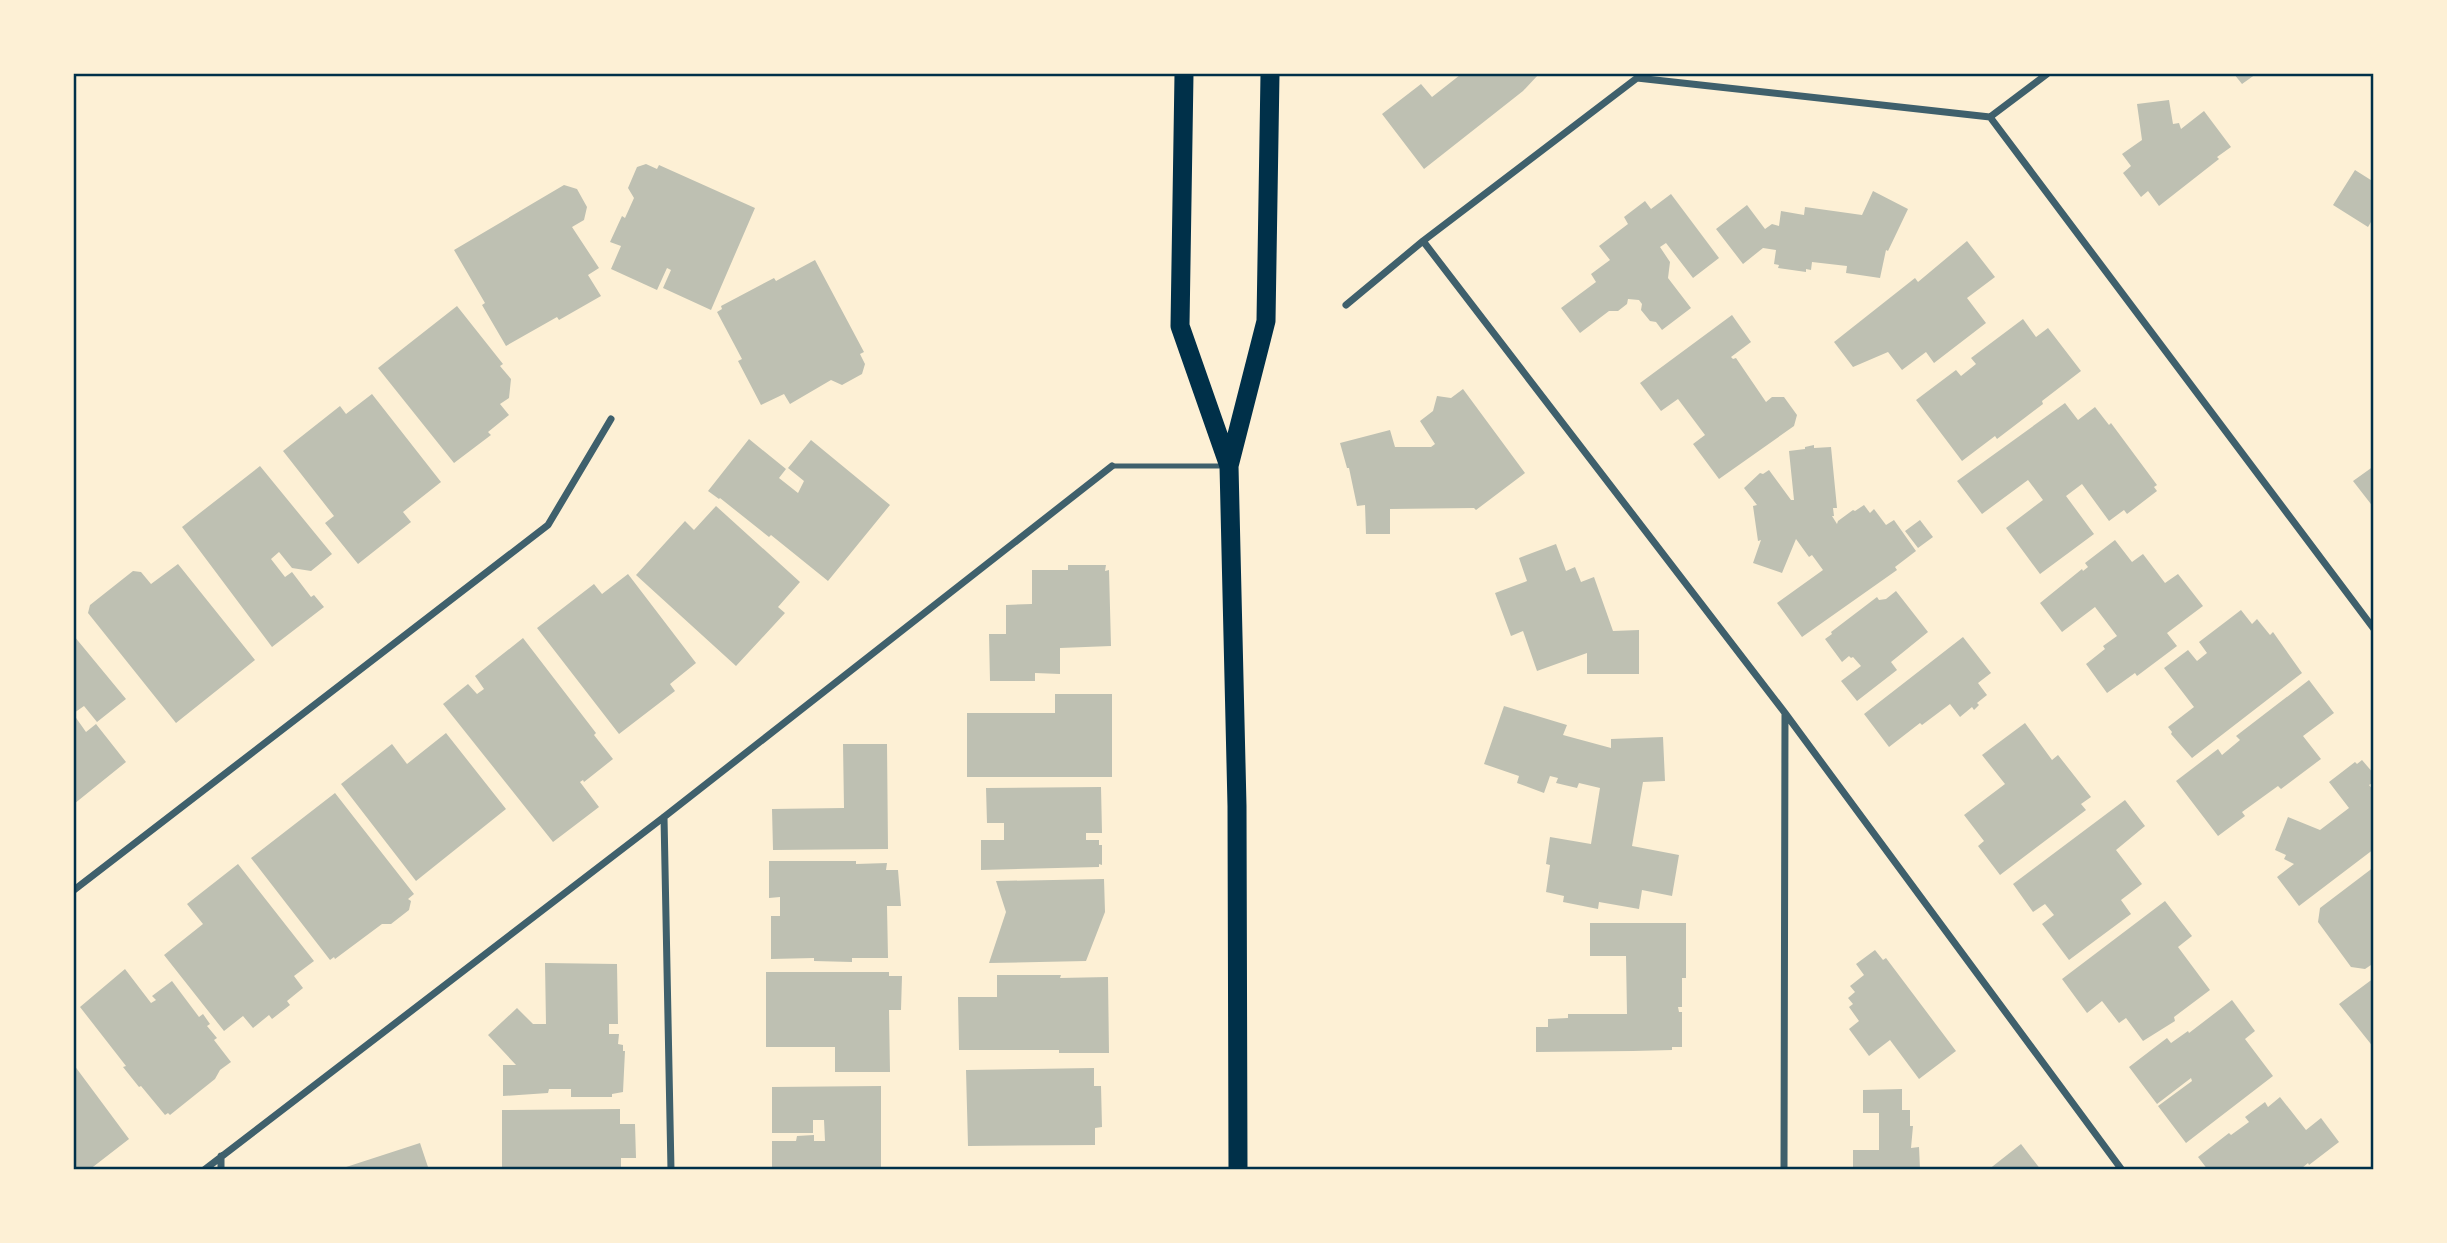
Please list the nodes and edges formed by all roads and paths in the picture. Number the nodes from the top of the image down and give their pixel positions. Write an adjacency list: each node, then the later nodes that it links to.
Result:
1 (1184, 74): 9 (highway)
2 (1270, 74): 9 (highway)
3 (2047, 74): 4 (street)
4 (1990, 117): 5 (street); 10 (street)
5 (1423, 241): 6 (street); 11 (street)
6 (1346, 305)
7 (611, 419): 13 (street)
8 (1112, 466): 9 (lane); 12 (street)
9 (1229, 466): 18 (highway)
10 (2374, 629)
11 (1784, 713): 19 (street); 20 (street)
12 (664, 817): 14 (street); 17 (street)
13 (74, 890)
14 (221, 1156): 15 (street); 16 (street)
15 (204, 1170)
16 (221, 1170)
17 (671, 1170)
18 (1238, 1170)
19 (1784, 1170)
20 (2122, 1170)

